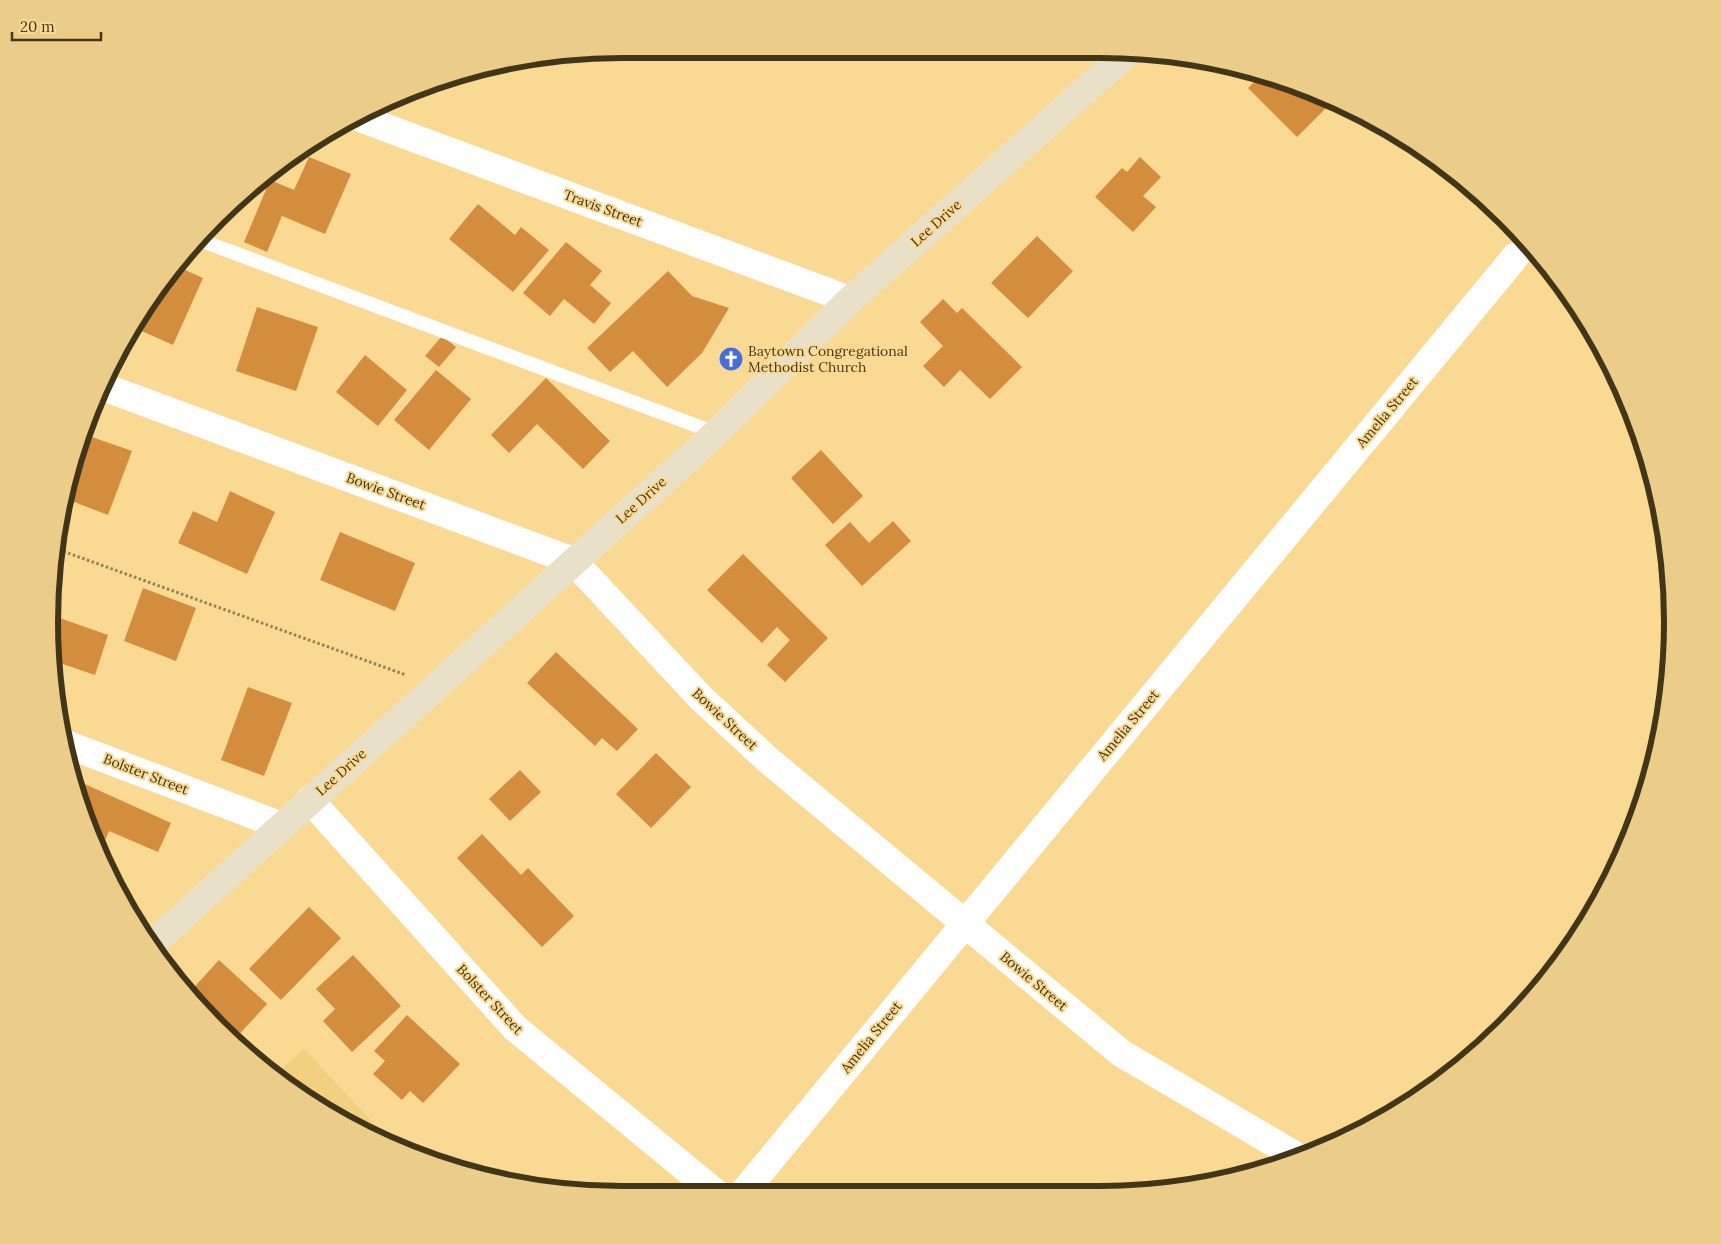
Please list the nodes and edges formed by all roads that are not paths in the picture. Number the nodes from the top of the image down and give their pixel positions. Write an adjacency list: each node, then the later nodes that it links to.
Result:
1 (1121, 59): 5 (main road, Lee Drive)
2 (365, 120): 5 (street, Travis Street)
3 (205, 242): 7 (lane)
4 (1515, 257): 12 (street, Amelia Street)
5 (850, 300): 7 (main road, Lee Drive)
6 (108, 389): 8 (street, Bowie Street)
7 (716, 433): 8 (main road, Lee Drive)
8 (573, 561): 10 (main road, Lee Drive); 12 (street, Bowie Street)
9 (72, 746): 11 (street, Bolster Street)
10 (310, 800): 11 (main road, Lee Drive); 15 (street, Bolster Street)
11 (282, 826): 13 (main road, Lee Drive)
12 (964, 923): 14 (street, Bowie Street); 16 (street, Amelia Street)
13 (156, 940)
14 (1291, 1153)
15 (707, 1186)
16 (748, 1186)

